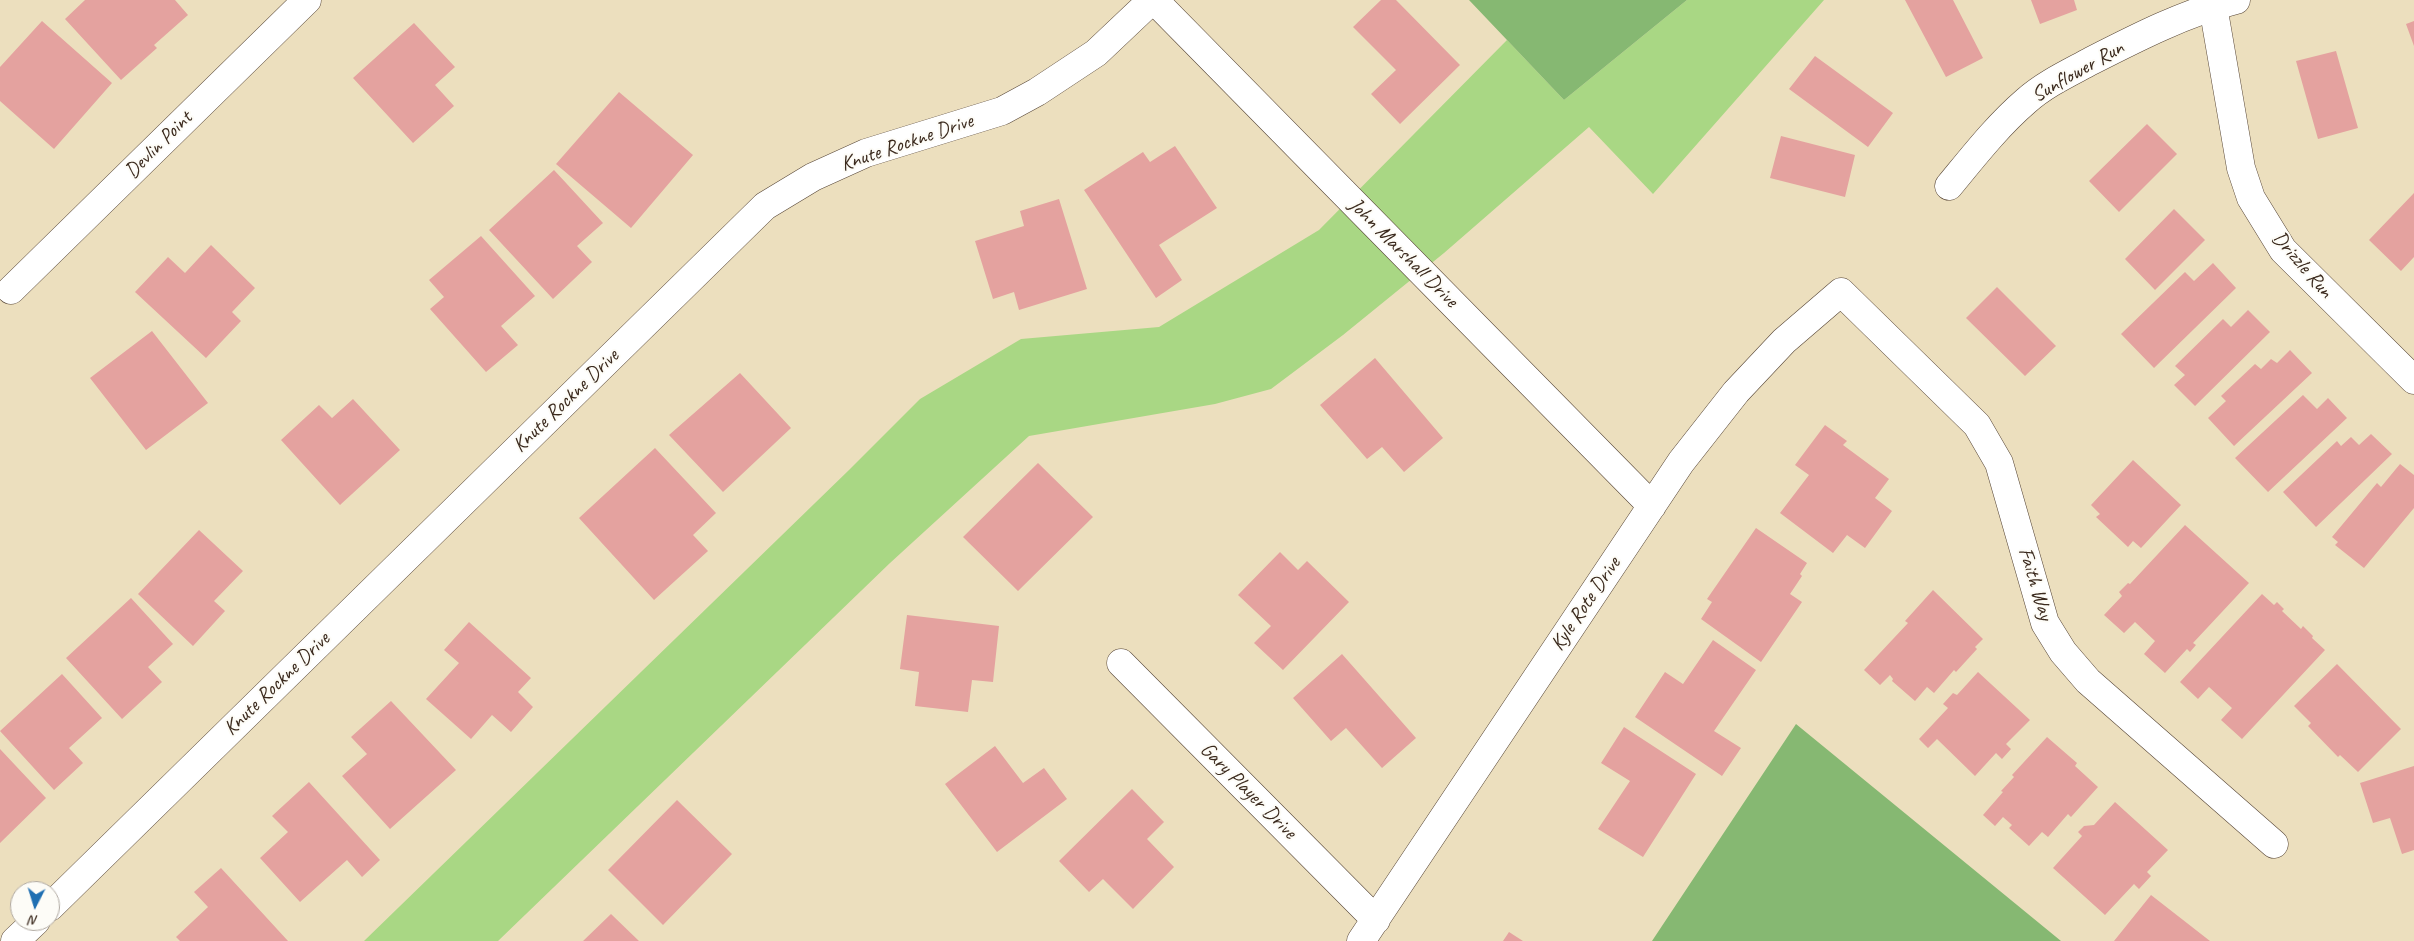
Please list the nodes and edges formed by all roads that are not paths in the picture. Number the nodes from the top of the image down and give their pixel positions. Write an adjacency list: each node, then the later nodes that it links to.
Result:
1 (307, 0): 5 (street, Devlin Point)
2 (1153, 0): 8 (street, John Marshall Drive); 11 (street, Knute Rockne Drive)
3 (2224, 3): 4 (street, Sunflower Run); 7 (street, Drizzle Run)
4 (1949, 186)
5 (12, 290)
6 (1841, 292): 8 (street, Kyle Rote Drive); 10 (street, Faith Way)
7 (2414, 380)
8 (1652, 506): 12 (street, Kyle Rote Drive)
9 (1121, 663): 12 (street, Gary Player Drive)
10 (2274, 844)
11 (60, 897)
12 (1368, 930)
13 (26, 931): 14 (street)
14 (16, 941)

